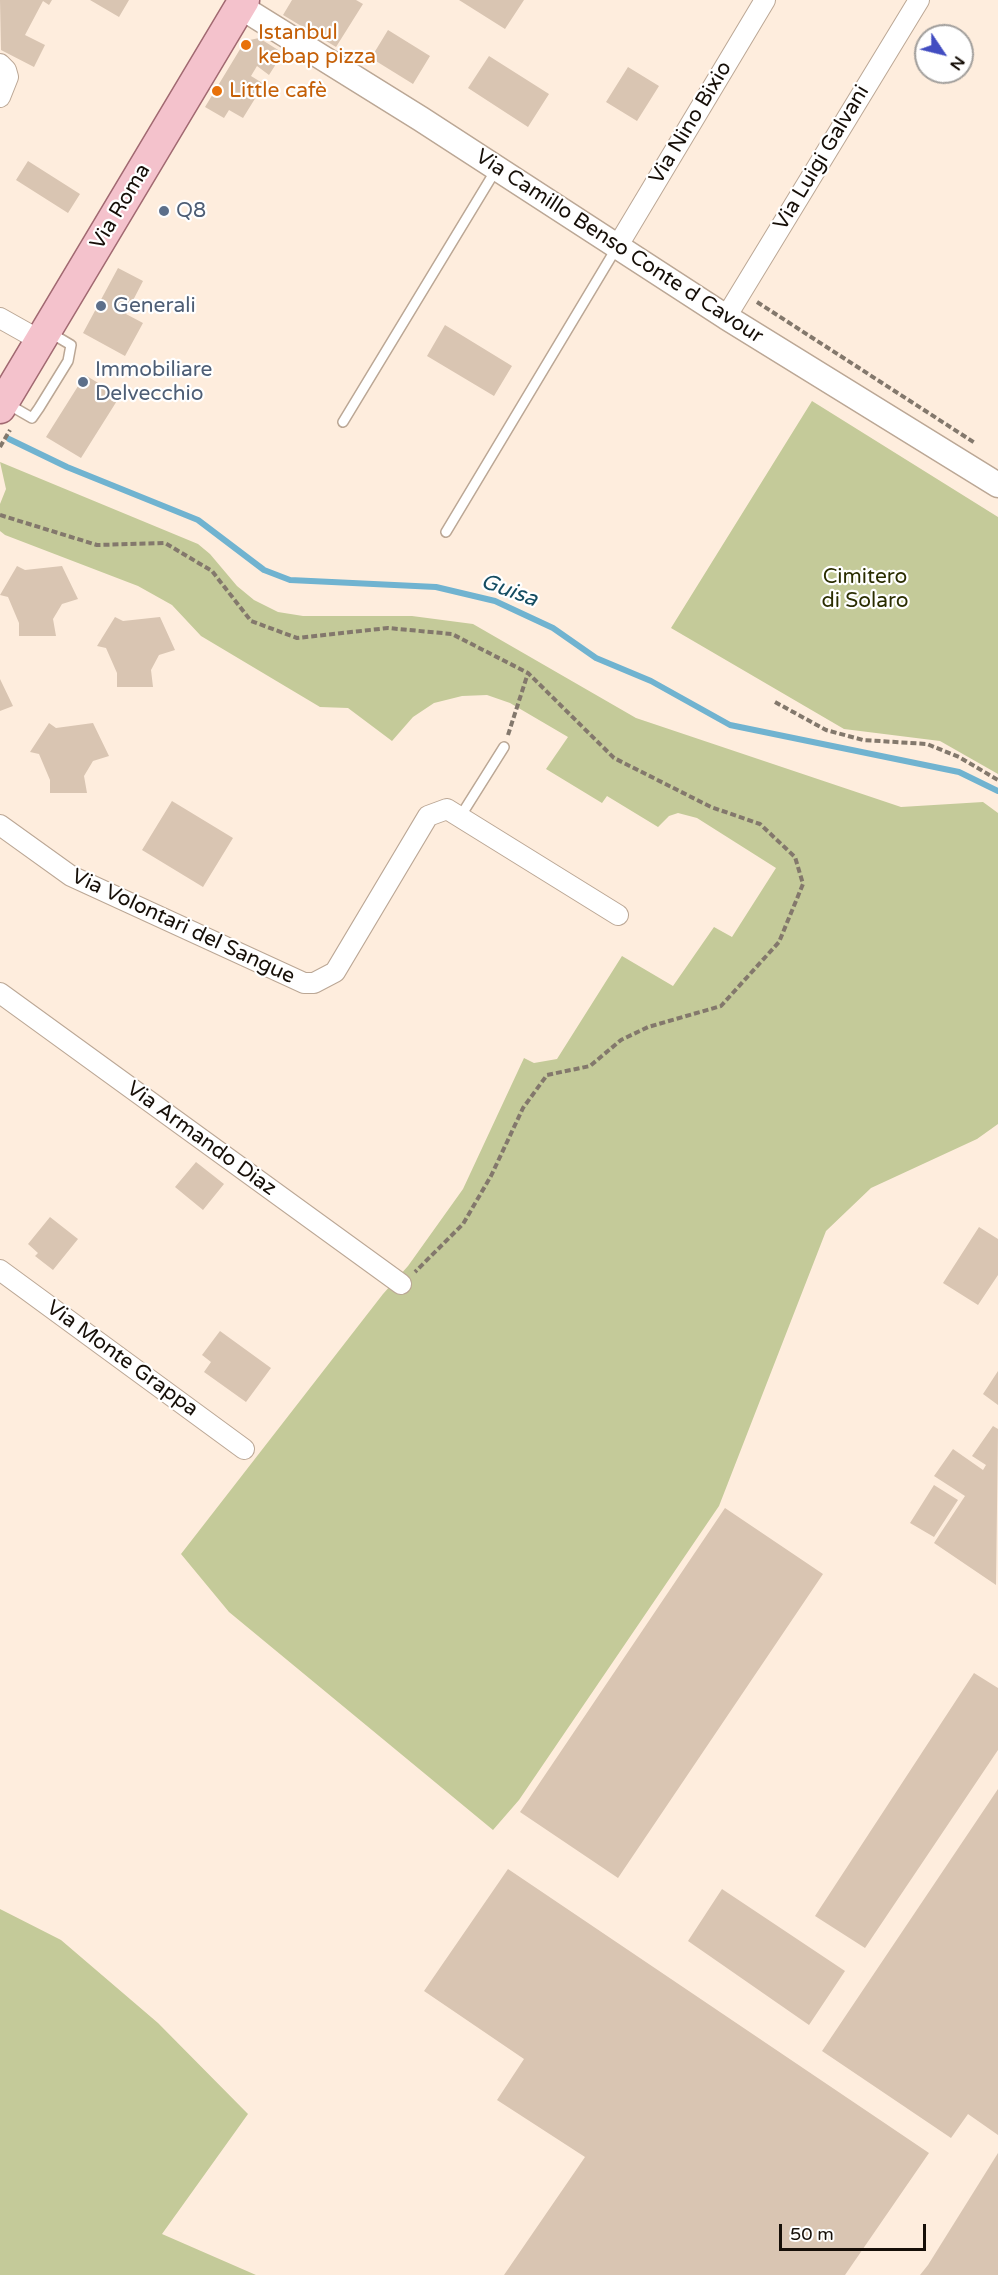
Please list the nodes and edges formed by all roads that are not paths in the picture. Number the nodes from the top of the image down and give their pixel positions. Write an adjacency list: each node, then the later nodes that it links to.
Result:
1 (765, 0): 7 (street, Via Nino Bixio)
2 (919, 0): 8 (street, Via Luigi Galvani)
3 (239, 2): 6 (street, Via Camillo Benso Conte d Cavour); 10 (main road, Via Roma)
4 (0, 64): 5 (street)
5 (0, 97)
6 (497, 168): 7 (street, Via Camillo Benso Conte d Cavour); 12 (lane)
7 (617, 247): 8 (street, Via Camillo Benso Conte d Cavour); 14 (lane)
8 (726, 317): 13 (street, Via Camillo Benso Conte d Cavour)
9 (0, 318): 10 (street)
10 (44, 336): 11 (main road, Via Roma)
11 (2, 405)
12 (343, 422)
13 (998, 484)
14 (446, 532)
15 (504, 747): 16 (lane)
16 (460, 817): 17 (street, Via Volontari del Sangue); 18 (street, Via Volontari del Sangue)
17 (0, 825)
18 (618, 915)
19 (0, 993): 21 (street, Via Armando Diaz)
20 (0, 1270): 22 (street, Via Monte Grappa)
21 (401, 1284)
22 (244, 1449)

